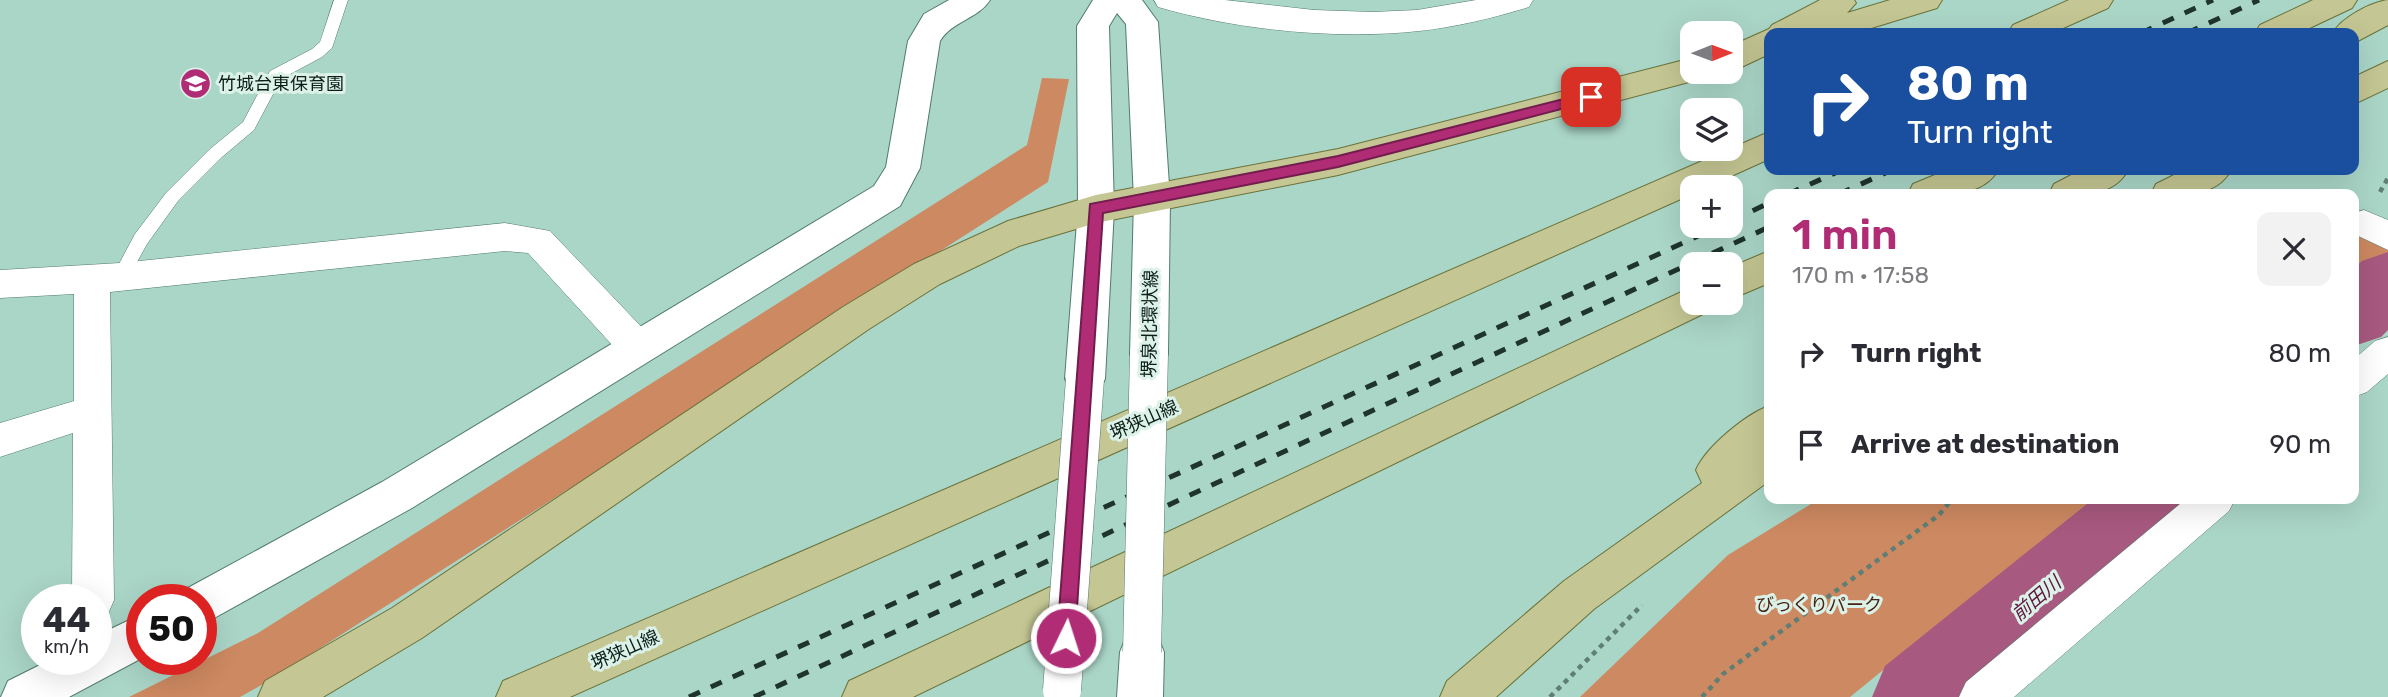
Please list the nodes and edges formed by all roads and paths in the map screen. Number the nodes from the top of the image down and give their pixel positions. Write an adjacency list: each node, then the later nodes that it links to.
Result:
1 (341, 0): 35 (lane)
2 (1108, 0): 32 (main road)
3 (1124, 0): 31 (main road, 堺泉北環状線)
4 (1169, 0): 5 (street)
5 (1518, 0)
6 (1846, 0): 12 (main road)
7 (1926, 0): 13 (main road)
8 (2097, 0): 14 (main road)
9 (2341, 0): 15 (main road)
10 (956, 4): 38 (main road)
11 (2388, 10): 16 (main road)
12 (1793, 28)
13 (1835, 28)
14 (2035, 28)
15 (2282, 28)
16 (2357, 28)
17 (1764, 43): 19 (main road)
18 (1764, 50): 20 (main road)
19 (1743, 54)
20 (1743, 57)
21 (2388, 73): 23 (main road)
22 (1680, 74): 31 (main road)
23 (2359, 89)
24 (1764, 147): 55 (main road, 堺狭山線)
25 (1969, 175): 28 (main road)
26 (2101, 175): 29 (main road)
27 (2204, 175): 30 (main road)
28 (1937, 189)
29 (2076, 189)
30 (2178, 189)
31 (1152, 200): 32 (main road); 57 (main road, 堺泉北環状線, bridge)
32 (1096, 208): 52 (main road, bridge); 54 (main road)
33 (1764, 268): 34 (main road)
34 (1743, 278)
35 (106, 279): 36 (street); 38 (street); 41 (street)
36 (0, 284)
37 (1680, 308): 56 (main road)
38 (638, 348): 48 (main road)
39 (2388, 352): 40 (street)
40 (2359, 377)
41 (92, 411): 43 (street); 47 (street)
42 (1764, 428): 49 (main road)
43 (0, 440)
44 (1764, 462): 49 (main road)
45 (1948, 504): 60 (path)
46 (2209, 504): 61 (street)
47 (93, 584)
48 (217, 594)
49 (1578, 595): 58 (main road)
50 (1643, 604): 59 (path)
51 (66, 675): 53 (main road)
52 (1062, 694)
53 (24, 697)
54 (281, 697)
55 (519, 697)
56 (865, 697)
57 (1140, 697)
58 (1463, 697)
59 (1550, 697)
60 (1702, 697)
61 (1981, 697)

